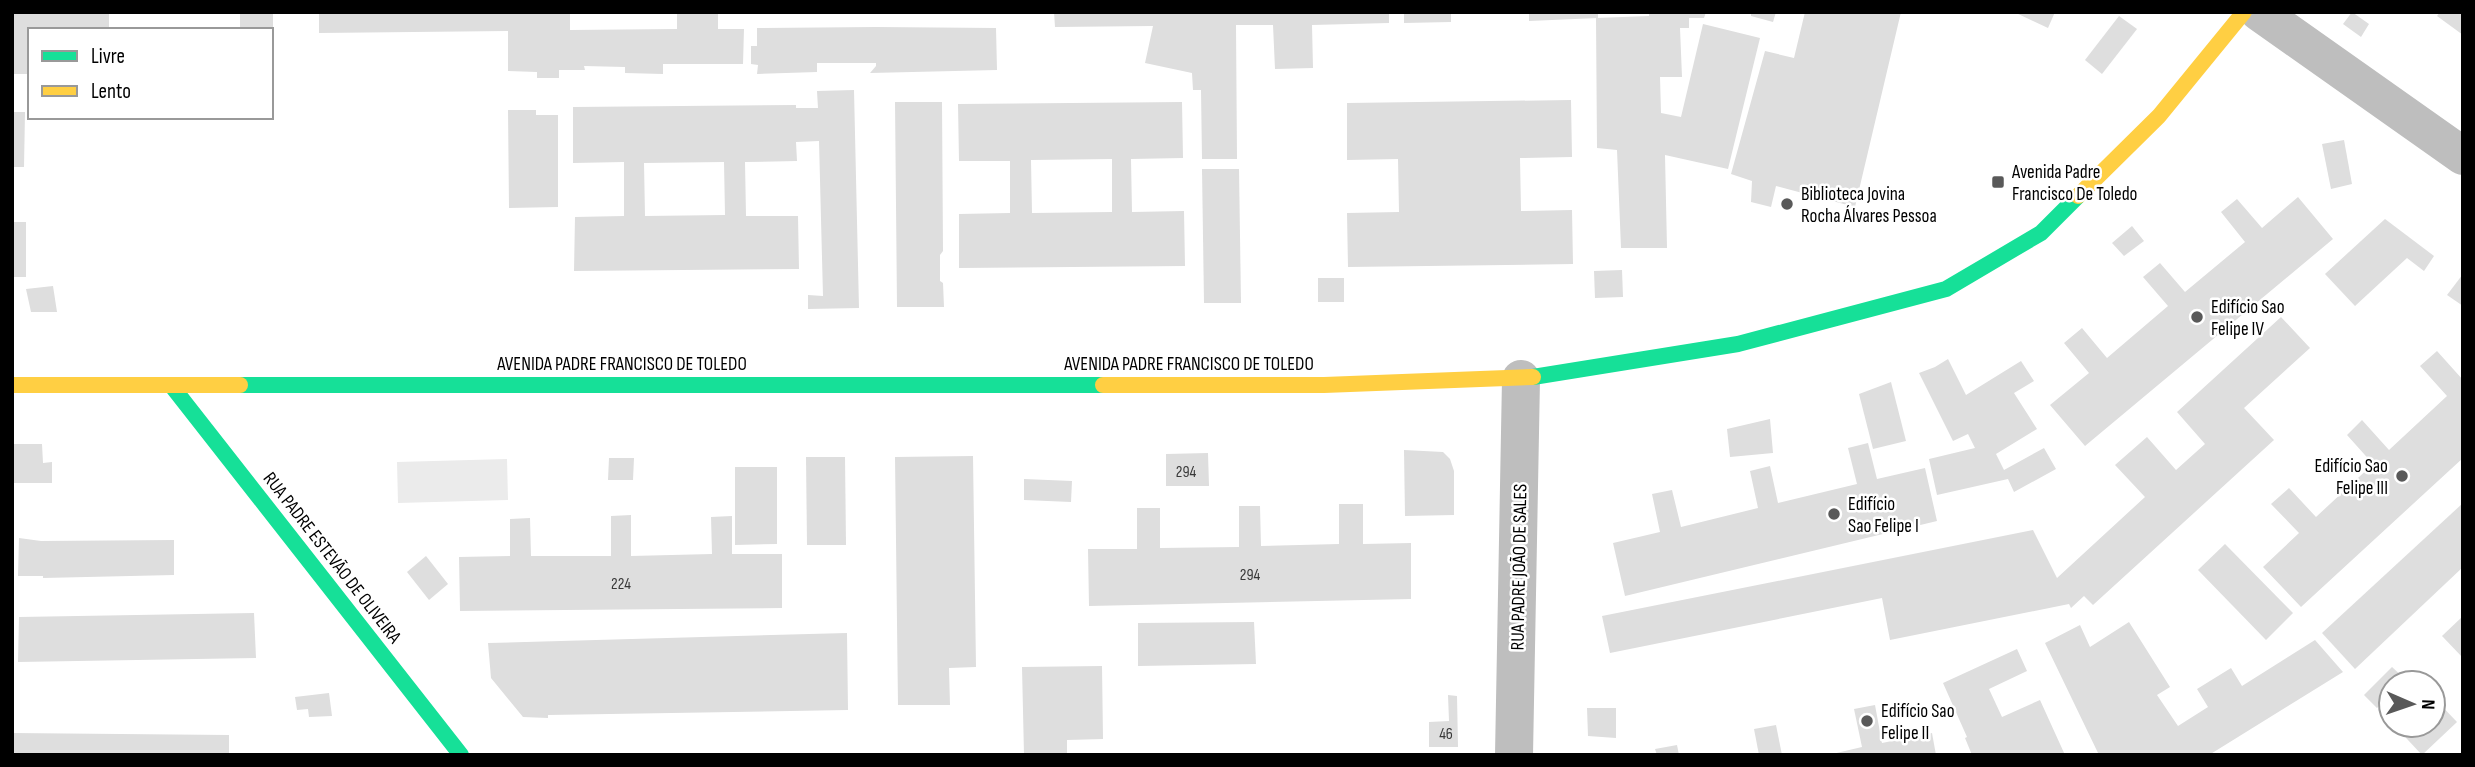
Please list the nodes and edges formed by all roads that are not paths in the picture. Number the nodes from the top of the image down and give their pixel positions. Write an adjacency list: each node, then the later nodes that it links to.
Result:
1 (2244, 12): 4 (street, AVENIDA PADRE FRANCISCO DE TOLEDO)
2 (2259, 12): 3 (street)
3 (2463, 156)
4 (1521, 379): 5 (street, AVENIDA PADRE FRANCISCO DE TOLEDO); 8 (street, RUA PADRE JOÃO DE SALES)
5 (171, 385): 6 (street, AVENIDA PADRE FRANCISCO DE TOLEDO); 7 (street, RUA PADRE ESTEVÃO DE OLIVEIRA)
6 (12, 386)
7 (461, 755)
8 (1514, 755)

